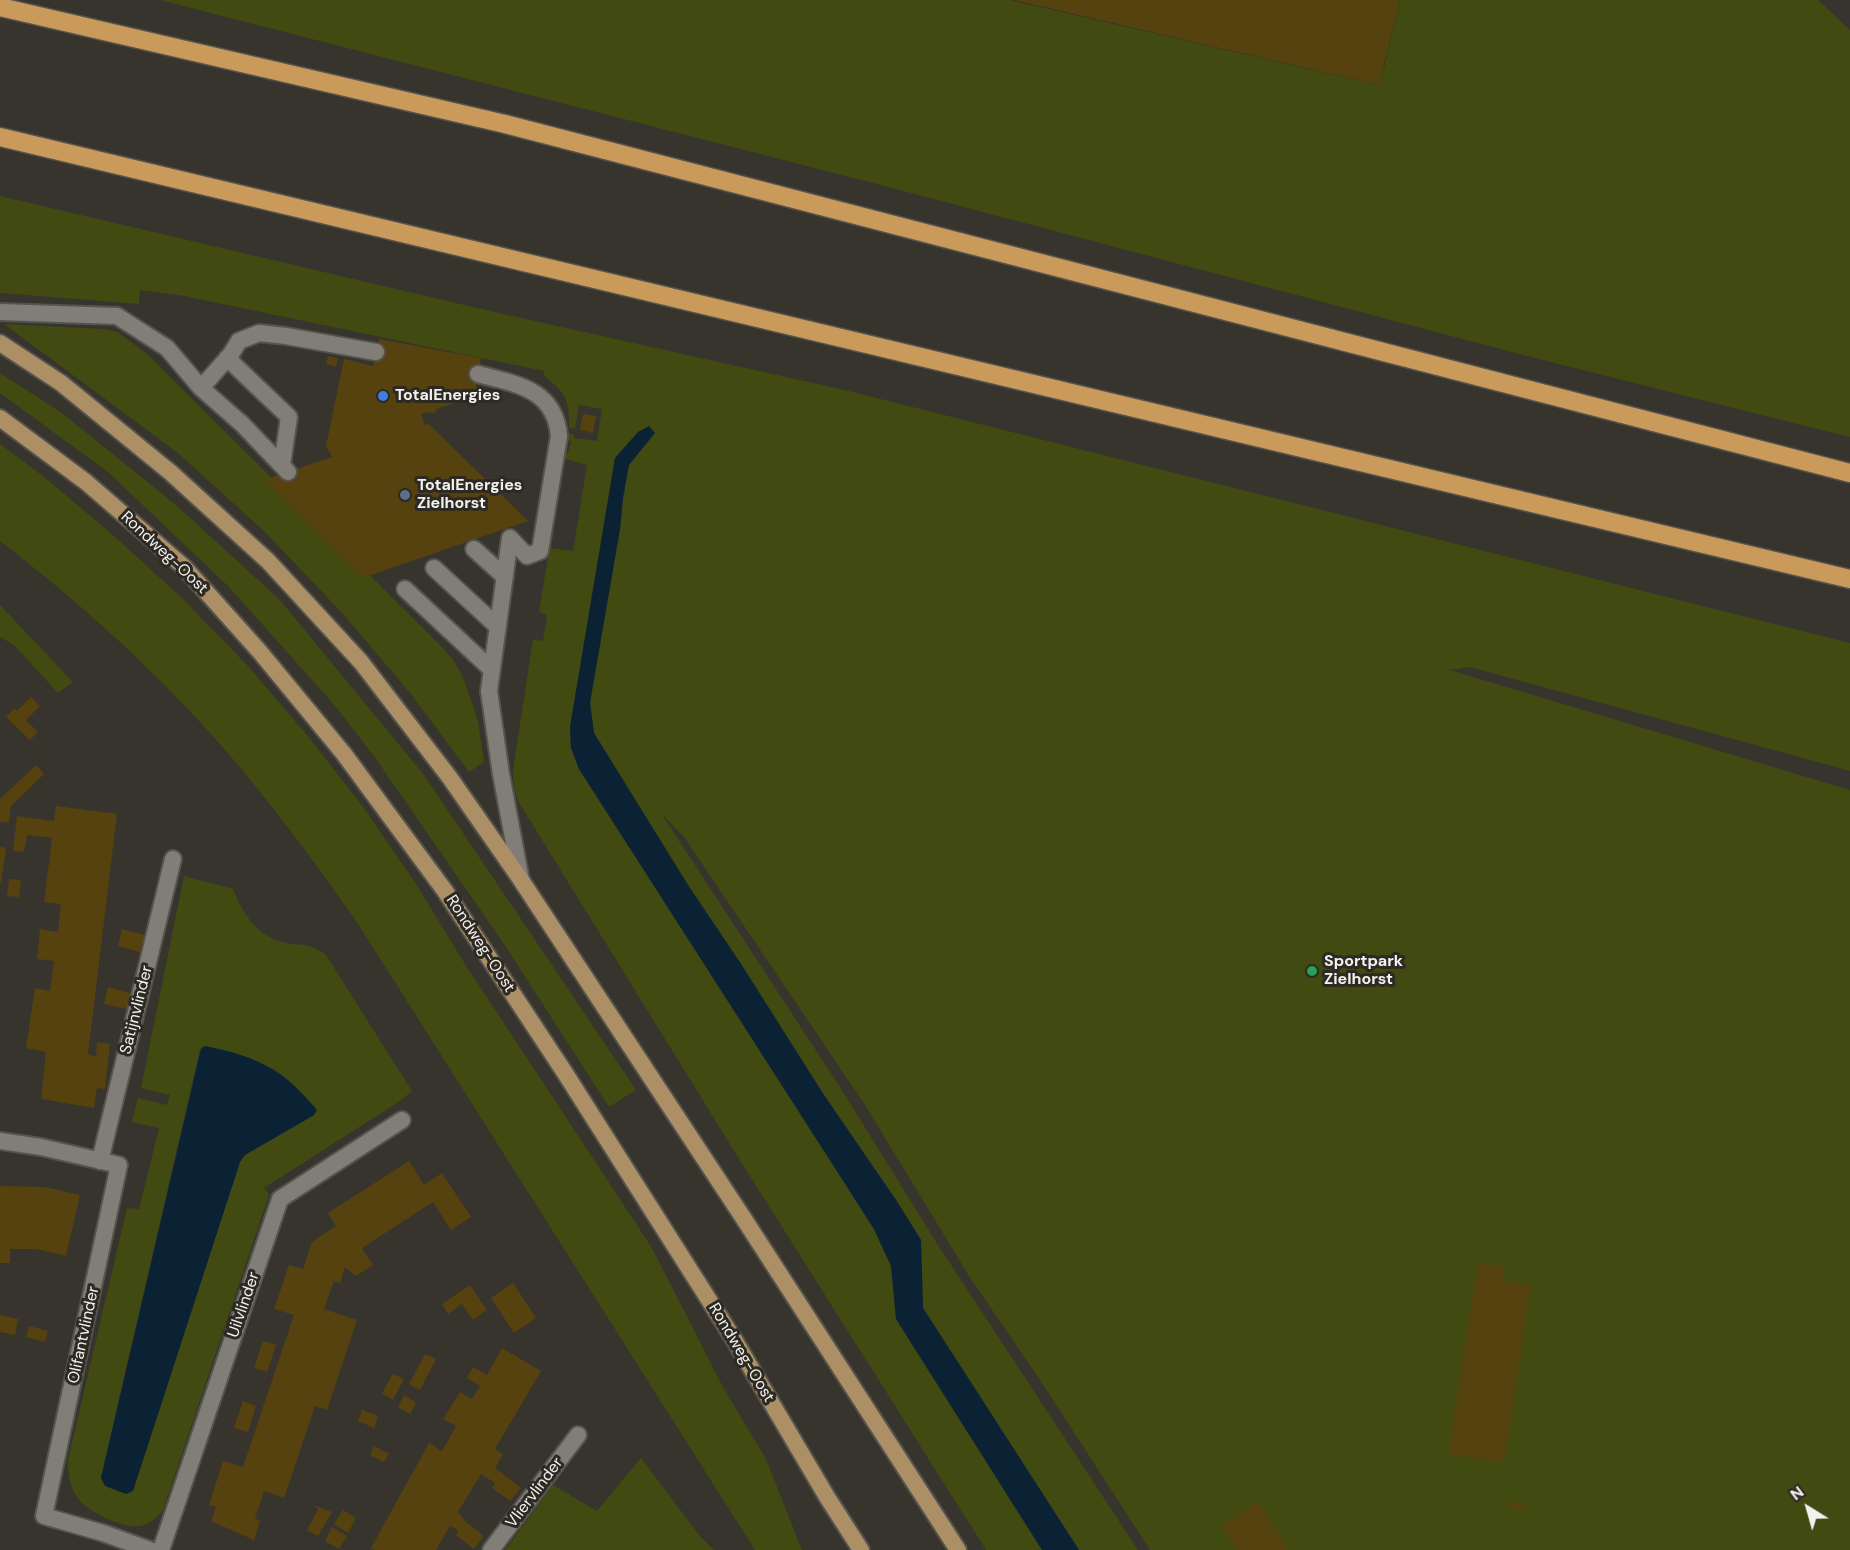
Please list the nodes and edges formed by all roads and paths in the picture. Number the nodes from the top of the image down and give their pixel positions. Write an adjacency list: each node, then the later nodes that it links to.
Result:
1 (0, 7): 10 (highway)
2 (0, 137): 14 (highway)
3 (0, 312): 8 (street)
4 (0, 343): 19 (main road)
5 (376, 352): 6 (street)
6 (227, 358): 8 (street); 8 (street)
7 (478, 374): 13 (street)
8 (201, 388)
9 (0, 418): 27 (main road, Rondweg-Oost)
10 (1850, 473)
11 (474, 549): 13 (street)
12 (434, 568): 16 (street)
13 (505, 577): 16 (street)
14 (1850, 579)
15 (405, 589): 17 (street)
16 (498, 627): 17 (street)
17 (492, 670): 19 (street)
18 (173, 859): 22 (street, Satijnvlinder)
19 (521, 880): 28 (main road)
20 (402, 1120): 25 (street, Uilvlinder)
21 (0, 1141): 22 (street, Olifantvlinder)
22 (100, 1161): 24 (street, Olifantvlinder)
23 (578, 1435): 26 (street, Vliervlinder)
24 (150, 1550)
25 (161, 1550)
26 (491, 1550)
27 (861, 1550)
28 (957, 1550)

